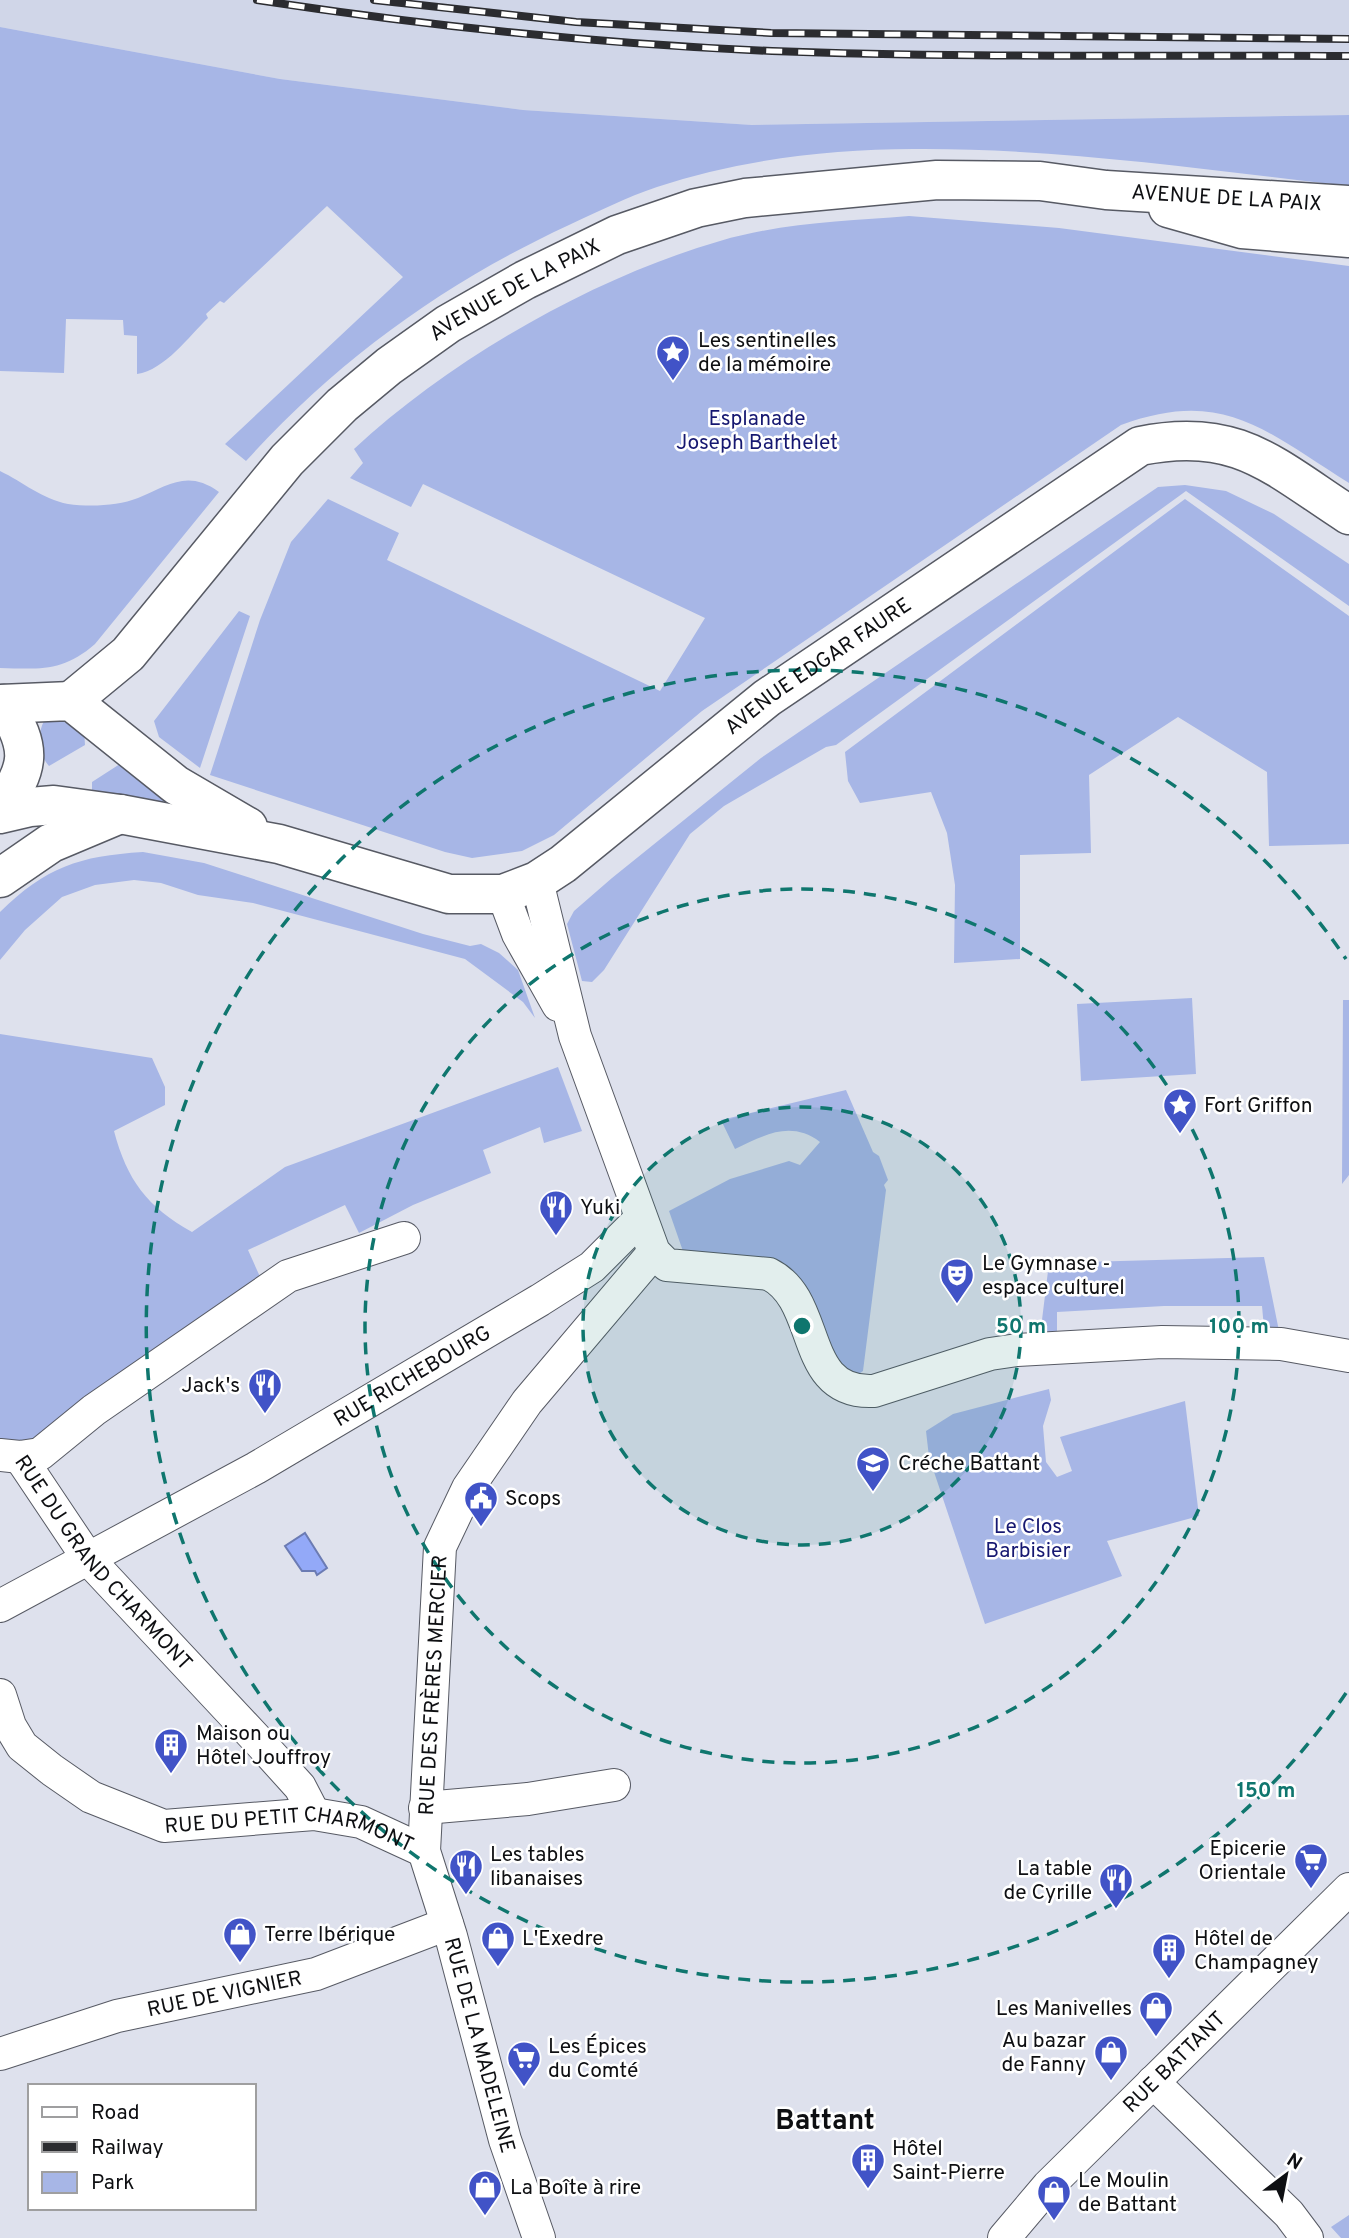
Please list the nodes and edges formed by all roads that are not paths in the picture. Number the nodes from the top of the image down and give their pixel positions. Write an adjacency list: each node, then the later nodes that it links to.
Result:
1 (1106, 190): 2 (main road, AVENUE DE LA PAIX); 3 (main road, AVENUE DE LA PAIX); 5 (main road, AVENUE DE LA PAIX)
2 (1349, 205)
3 (1349, 238)
4 (1349, 515): 11 (main road, AVENUE EDGAR FAURE)
5 (71, 701): 6 (main road); 9 (main road)
6 (2, 704): 7 (main road)
7 (0, 812): 8 (main road)
8 (120, 814): 9 (main road); 10 (main road)
9 (279, 844): 11 (main road)
10 (0, 878)
11 (520, 887): 12 (street)
12 (640, 1219): 14 (street); 17 (street, RUE RICHEBOURG)
13 (404, 1238): 16 (street, RUE DU GRAND CHARMONT)
14 (653, 1252): 15 (street); 22 (street, RUE DES FRÈRES MERCIER)
15 (1349, 1356)
16 (10, 1456): 17 (street, RUE DU GRAND CHARMONT)
17 (89, 1560): 18 (street, RUE RICHEBOURG); 23 (street, RUE DU GRAND CHARMONT)
18 (0, 1606)
19 (0, 1695): 20 (street, RUE DU PETIT CHARMONT)
20 (11, 1752): 23 (street, RUE DU PETIT CHARMONT)
21 (614, 1785): 22 (street)
22 (425, 1808): 24 (street, RUE DES FRÈRES MERCIER)
23 (314, 1814): 24 (street, RUE DU PETIT CHARMONT)
24 (424, 1850): 26 (street, RUE DE LA MADELEINE)
25 (1349, 1889): 28 (street, RUE BATTANT)
26 (447, 1924): 27 (street, RUE DE VIGNIER); 29 (street, RUE DE LA MADELEINE)
27 (0, 2054)
28 (1153, 2082): 30 (street, RUE BATTANT); 31 (street)
29 (539, 2238)
30 (1004, 2238)
31 (1307, 2238)

